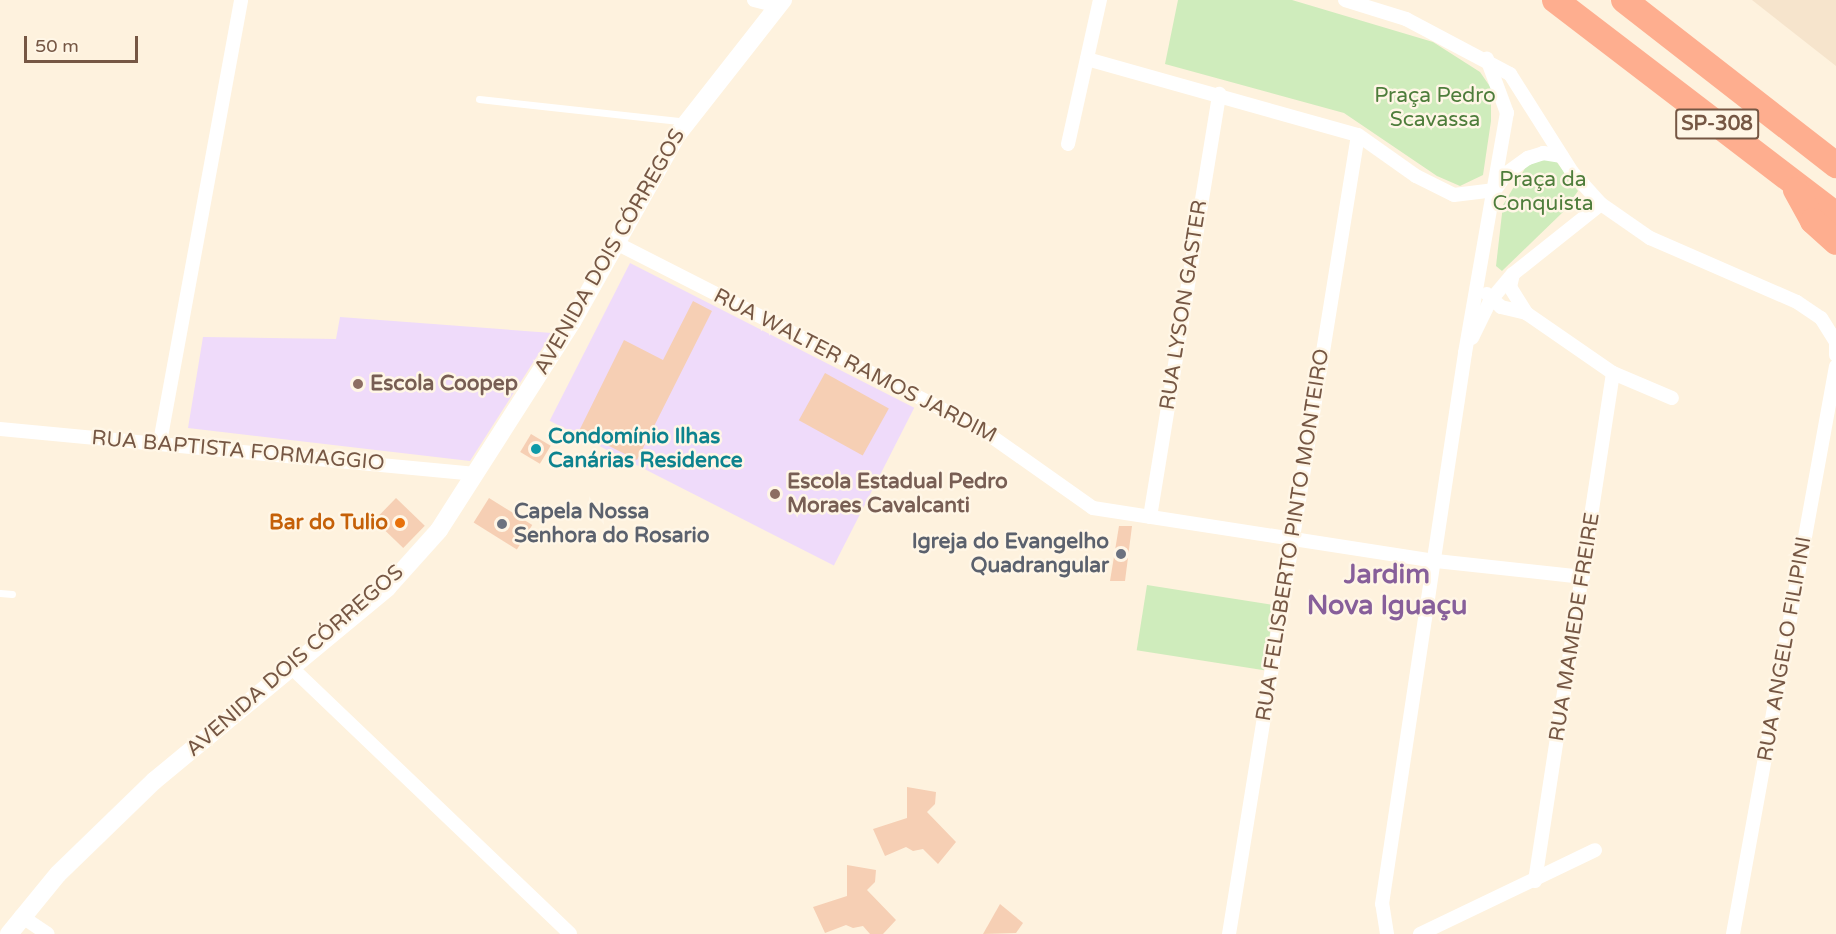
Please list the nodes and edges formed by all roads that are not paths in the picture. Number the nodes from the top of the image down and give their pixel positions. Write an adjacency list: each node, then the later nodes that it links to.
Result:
1 (241, 0): 37 (street)
2 (754, 0): 9 (street)
3 (1100, 0): 10 (street)
4 (1345, 0): 11 (street)
5 (1533, 0): 12 (highway)
6 (1555, 0): 12 (highway, SP-308)
7 (1624, 0): 13 (highway, SP-308)
8 (1640, 0): 13 (highway)
9 (780, 3): 16 (street, AVENIDA DOIS CÓRREGOS)
10 (1087, 59): 14 (street); 18 (street)
11 (1487, 59): 19 (street); 22 (street)
12 (1641, 66): 21 (highway, SP-308)
13 (1710, 66): 20 (highway, SP-308)
14 (1219, 94): 17 (street); 39 (street, RUA LYSON GASTER)
15 (479, 99): 16 (lane)
16 (687, 123): 26 (street, AVENIDA DOIS CÓRREGOS)
17 (1358, 135): 22 (street); 40 (street, RUA FELISBERTO PINTO MONTEIRO)
18 (1068, 144)
19 (1562, 156): 22 (street); 23 (street)
20 (1831, 158)
21 (1792, 181): 24 (highway, SP-308); 25 (highway)
22 (1495, 190): 27 (street)
23 (1601, 204): 28 (street); 32 (street)
24 (1836, 215)
25 (1836, 242)
26 (616, 243): 38 (street, AVENIDA DOIS CÓRREGOS); 39 (street, RUA WALTER RAMOS JARDIM)
27 (1480, 261): 29 (street); 31 (street)
28 (1513, 274): 29 (street); 30 (street)
29 (1490, 301): 30 (street); 31 (street)
30 (1526, 313): 34 (street)
31 (1465, 353): 41 (street)
32 (1836, 355)
33 (1836, 366): 49 (street, RUA ANGELO FILIPINI)
34 (1613, 373): 35 (street); 42 (street, RUA MAMEDE FREIRE)
35 (1672, 398)
36 (0, 429): 37 (street, RUA BAPTISTA FORMAGGIO)
37 (160, 442): 38 (street, RUA BAPTISTA FORMAGGIO)
38 (476, 474): 45 (street, AVENIDA DOIS CÓRREGOS)
39 (1150, 517): 40 (street, RUA WALTER RAMOS JARDIM)
40 (1293, 537): 41 (street, RUA WALTER RAMOS JARDIM); 53 (street, RUA FELISBERTO PINTO MONTEIRO)
41 (1436, 561): 42 (street, RUA WALTER RAMOS JARDIM); 54 (street)
42 (1583, 577): 47 (street, RUA MAMEDE FREIRE)
43 (0, 593): 44 (lane)
44 (12, 594)
45 (293, 669): 48 (street, AVENIDA DOIS CÓRREGOS); 52 (street)
46 (1596, 850): 47 (street)
47 (1534, 881): 55 (street)
48 (21, 916): 50 (street, AVENIDA DOIS CÓRREGOS); 51 (street)
49 (1734, 933)
50 (9, 934)
51 (48, 934)
52 (570, 934)
53 (1229, 934)
54 (1388, 934)
55 (1420, 934)

